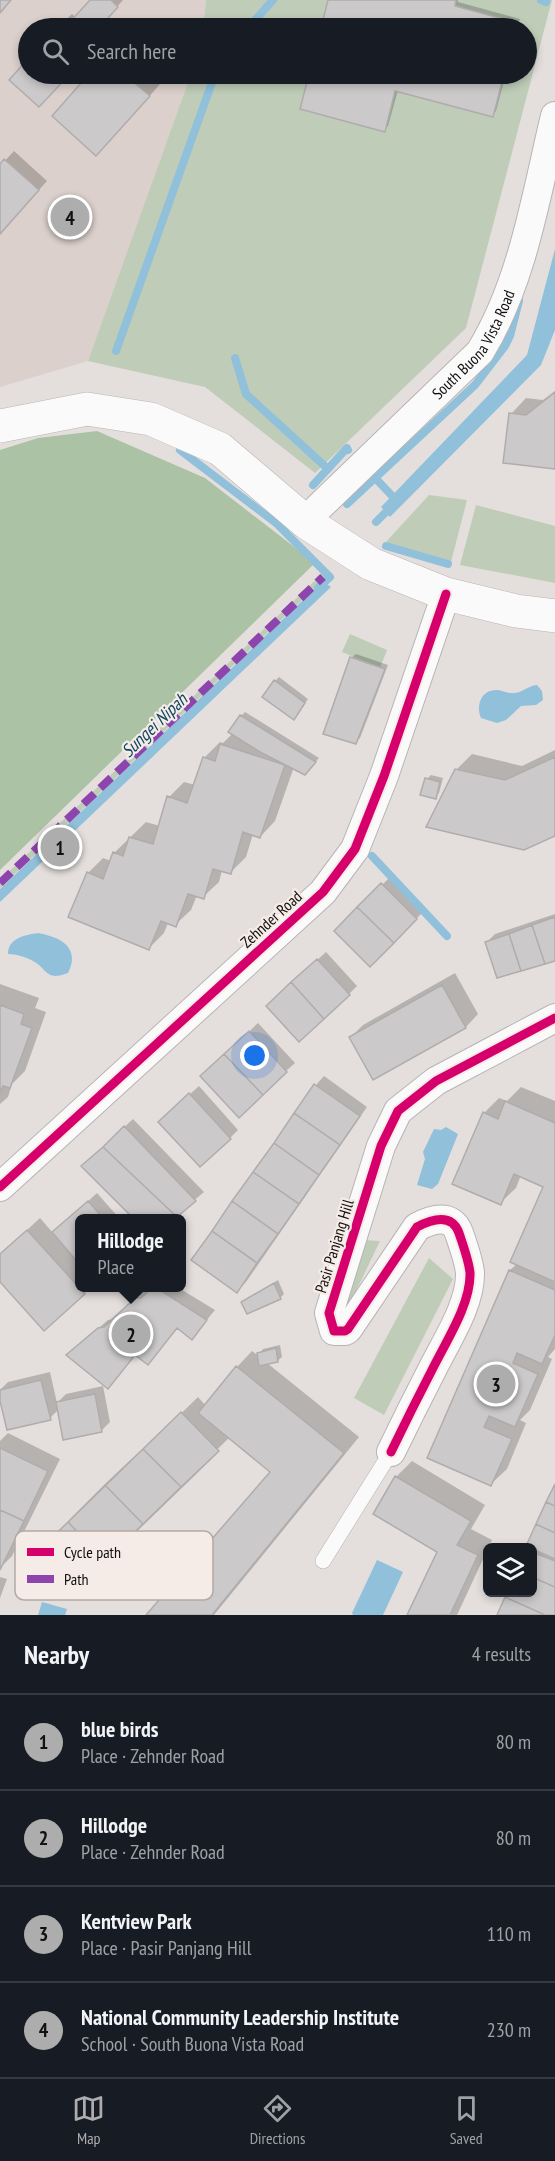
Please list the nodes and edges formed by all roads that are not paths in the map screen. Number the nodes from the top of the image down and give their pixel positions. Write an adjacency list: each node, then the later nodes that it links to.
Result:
1 (555, 116): 3 (street, South Buona Vista Road)
2 (0, 426): 3 (street)
3 (307, 523): 4 (street)
4 (446, 594): 5 (street); 7 (street, Zehnder Road)
5 (555, 616)
6 (555, 1018): 8 (street, Pasir Panjang Hill)
7 (0, 1187)
8 (390, 1452): 9 (lane)
9 (322, 1561)

